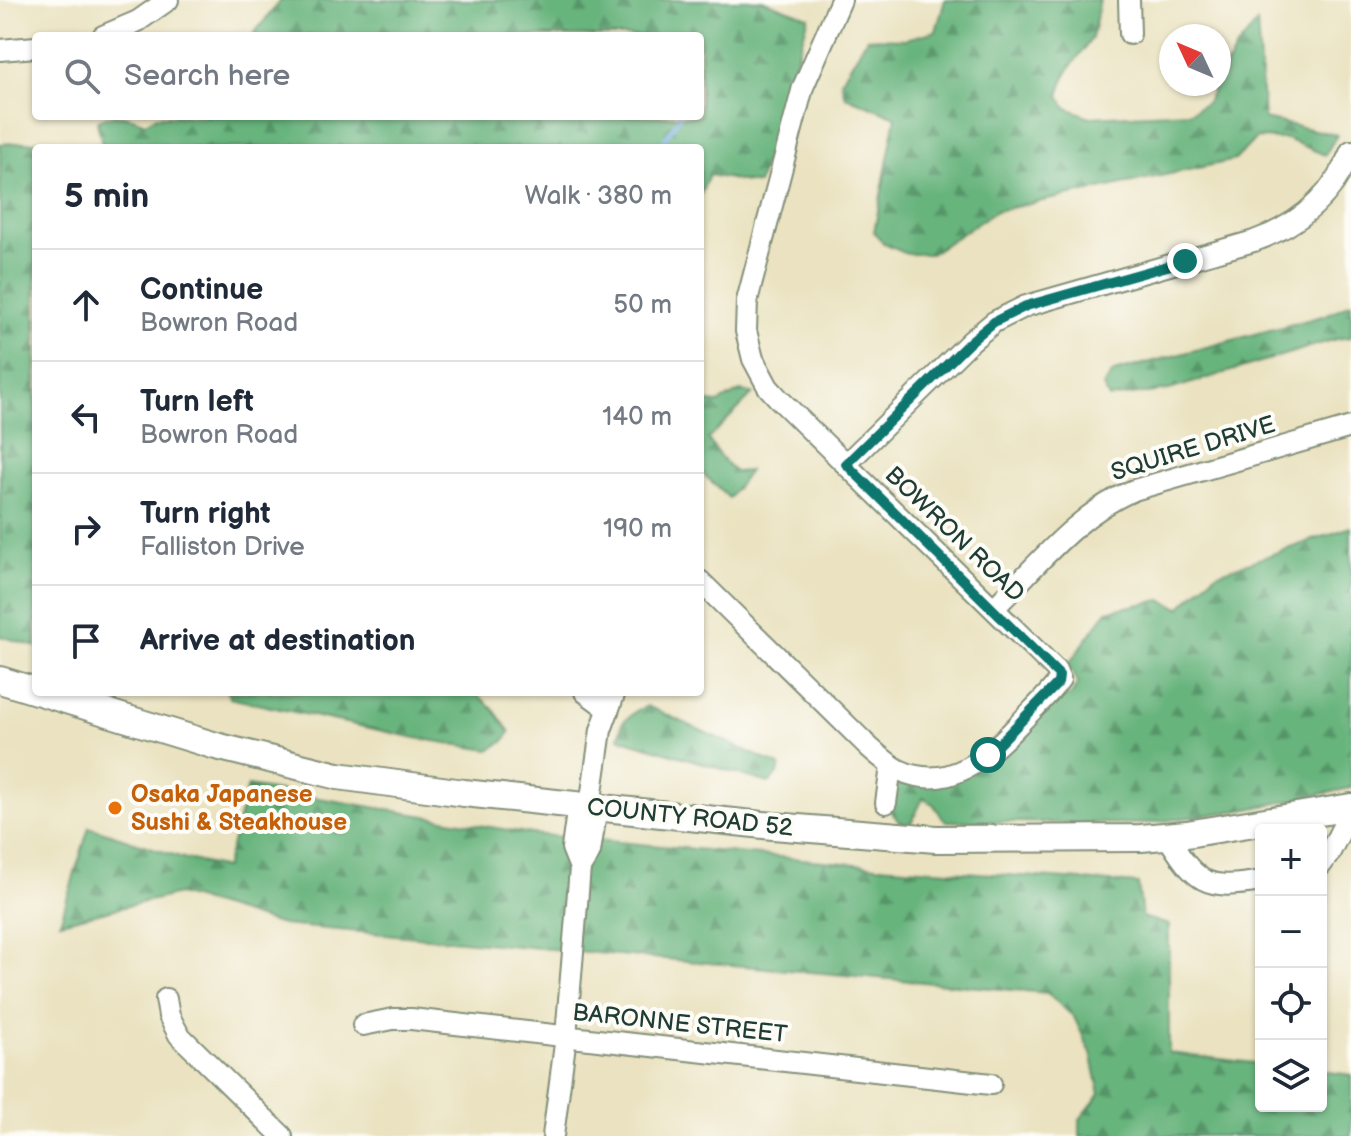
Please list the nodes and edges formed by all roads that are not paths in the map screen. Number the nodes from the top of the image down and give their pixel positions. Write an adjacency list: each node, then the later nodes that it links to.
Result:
1 (168, 0): 4 (street)
2 (841, 0): 10 (street, BOWRON ROAD)
3 (1129, 0): 5 (street)
4 (112, 32)
5 (1130, 34)
6 (32, 47): 7 (street)
7 (0, 50)
8 (1351, 151): 10 (street)
9 (1351, 427): 12 (street, SQUIRE DRIVE)
10 (846, 464): 12 (street, BOWRON ROAD)
11 (704, 589): 17 (street, BOWRON ROAD)
12 (994, 608): 17 (street, BOWRON ROAD)
13 (0, 680): 14 (main road, COUNTY ROAD 52)
14 (32, 689)
15 (55, 696): 19 (main road, COUNTY ROAD 52)
16 (612, 700): 19 (street)
17 (891, 766): 18 (street)
18 (886, 803)
19 (588, 806): 21 (main road, COUNTY ROAD 52); 26 (street)
20 (1351, 808): 21 (main road, COUNTY ROAD 52); 22 (street)
21 (1167, 836): 23 (street)
22 (1327, 857)
23 (1255, 882)
24 (166, 999): 28 (street)
25 (363, 1025): 26 (street, BARONNE STREET)
26 (566, 1036): 27 (street, BARONNE STREET); 29 (street)
27 (991, 1084)
28 (282, 1136)
29 (553, 1136)

